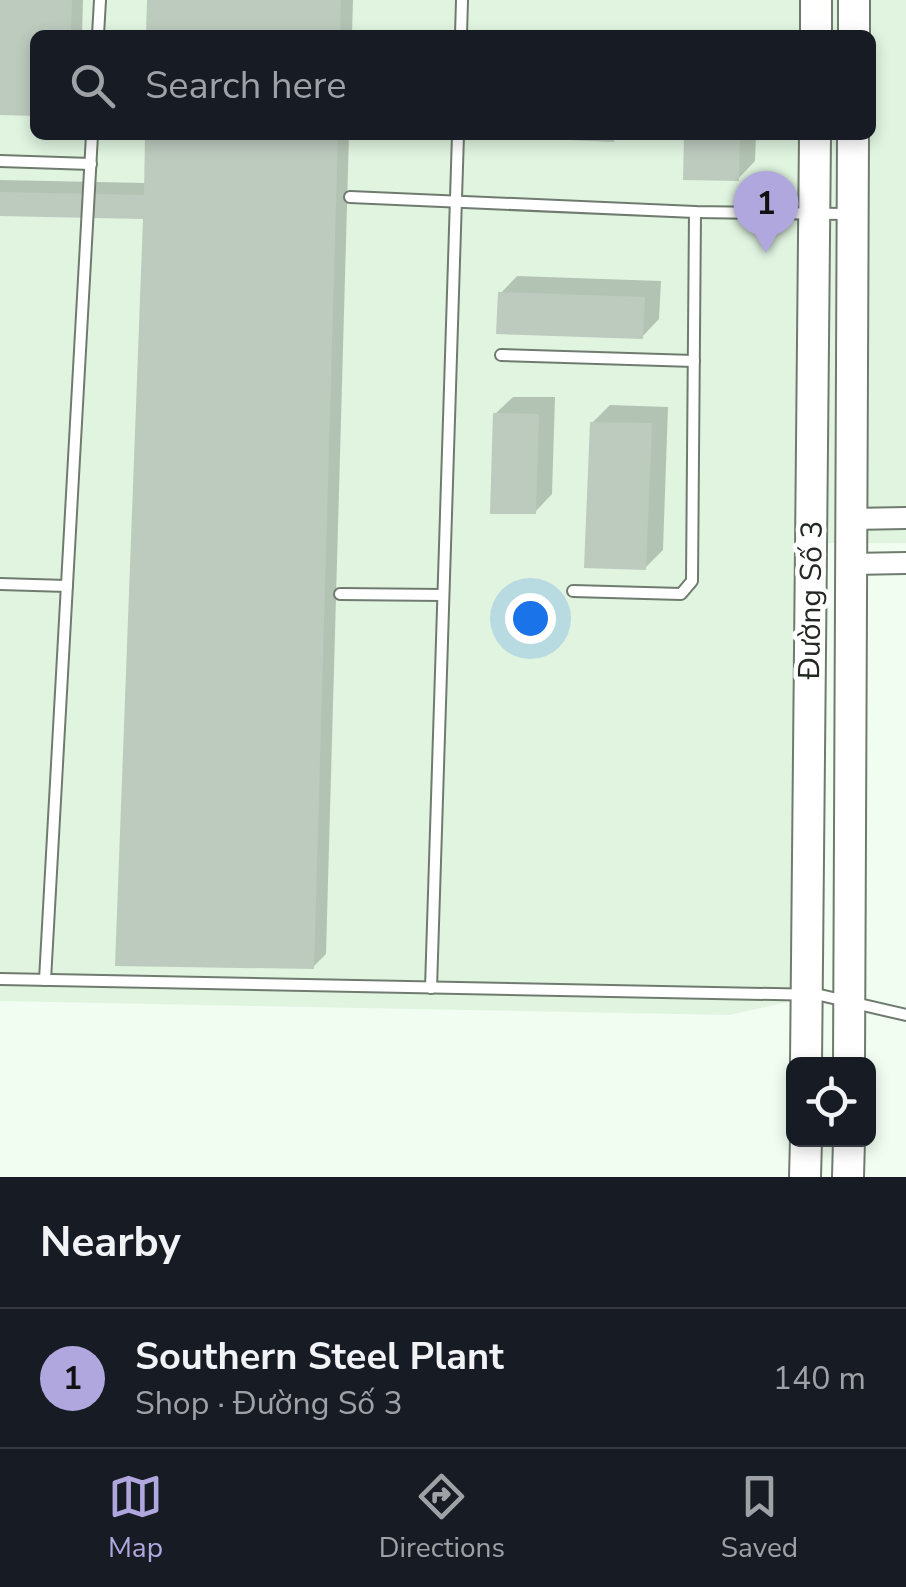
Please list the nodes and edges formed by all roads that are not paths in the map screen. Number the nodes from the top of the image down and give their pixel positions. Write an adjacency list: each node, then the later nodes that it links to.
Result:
1 (100, 0): 5 (lane)
2 (462, 0): 6 (lane)
3 (816, 0): 7 (main road)
4 (854, 0): 8 (main road)
5 (98, 30)
6 (461, 30)
7 (816, 30)
8 (854, 30)
9 (92, 140): 14 (lane)
10 (458, 140): 16 (lane)
11 (815, 140): 18 (main road, Đường Số 3)
12 (853, 140): 19 (main road, Đường Số 3)
13 (0, 161): 14 (lane)
14 (90, 164): 27 (lane)
15 (350, 197): 16 (lane)
16 (456, 202): 17 (lane); 30 (lane)
17 (695, 212): 18 (lane); 21 (lane)
18 (814, 214): 19 (lane); 34 (main road, Đường Số 3)
19 (853, 214): 23 (main road, Đường Số 3)
20 (500, 355): 21 (lane)
21 (694, 362): 28 (lane)
22 (906, 518): 23 (street)
23 (852, 542): 24 (street); 25 (street); 35 (main road, Đường Số 3)
24 (818, 543)
25 (906, 563)
26 (0, 584): 27 (lane)
27 (67, 586): 32 (lane)
28 (573, 591)
29 (340, 594): 30 (lane)
30 (444, 595): 33 (lane)
31 (0, 979): 32 (lane)
32 (45, 980): 33 (lane)
33 (431, 988): 34 (lane)
34 (807, 995): 35 (lane); 37 (main road, Đường Số 3)
35 (849, 1002): 36 (lane); 38 (main road, Đường Số 3)
36 (906, 1015)
37 (806, 1057)
38 (849, 1057)
39 (806, 1147): 41 (main road)
40 (848, 1147): 42 (main road)
41 (805, 1177)
42 (848, 1177)

